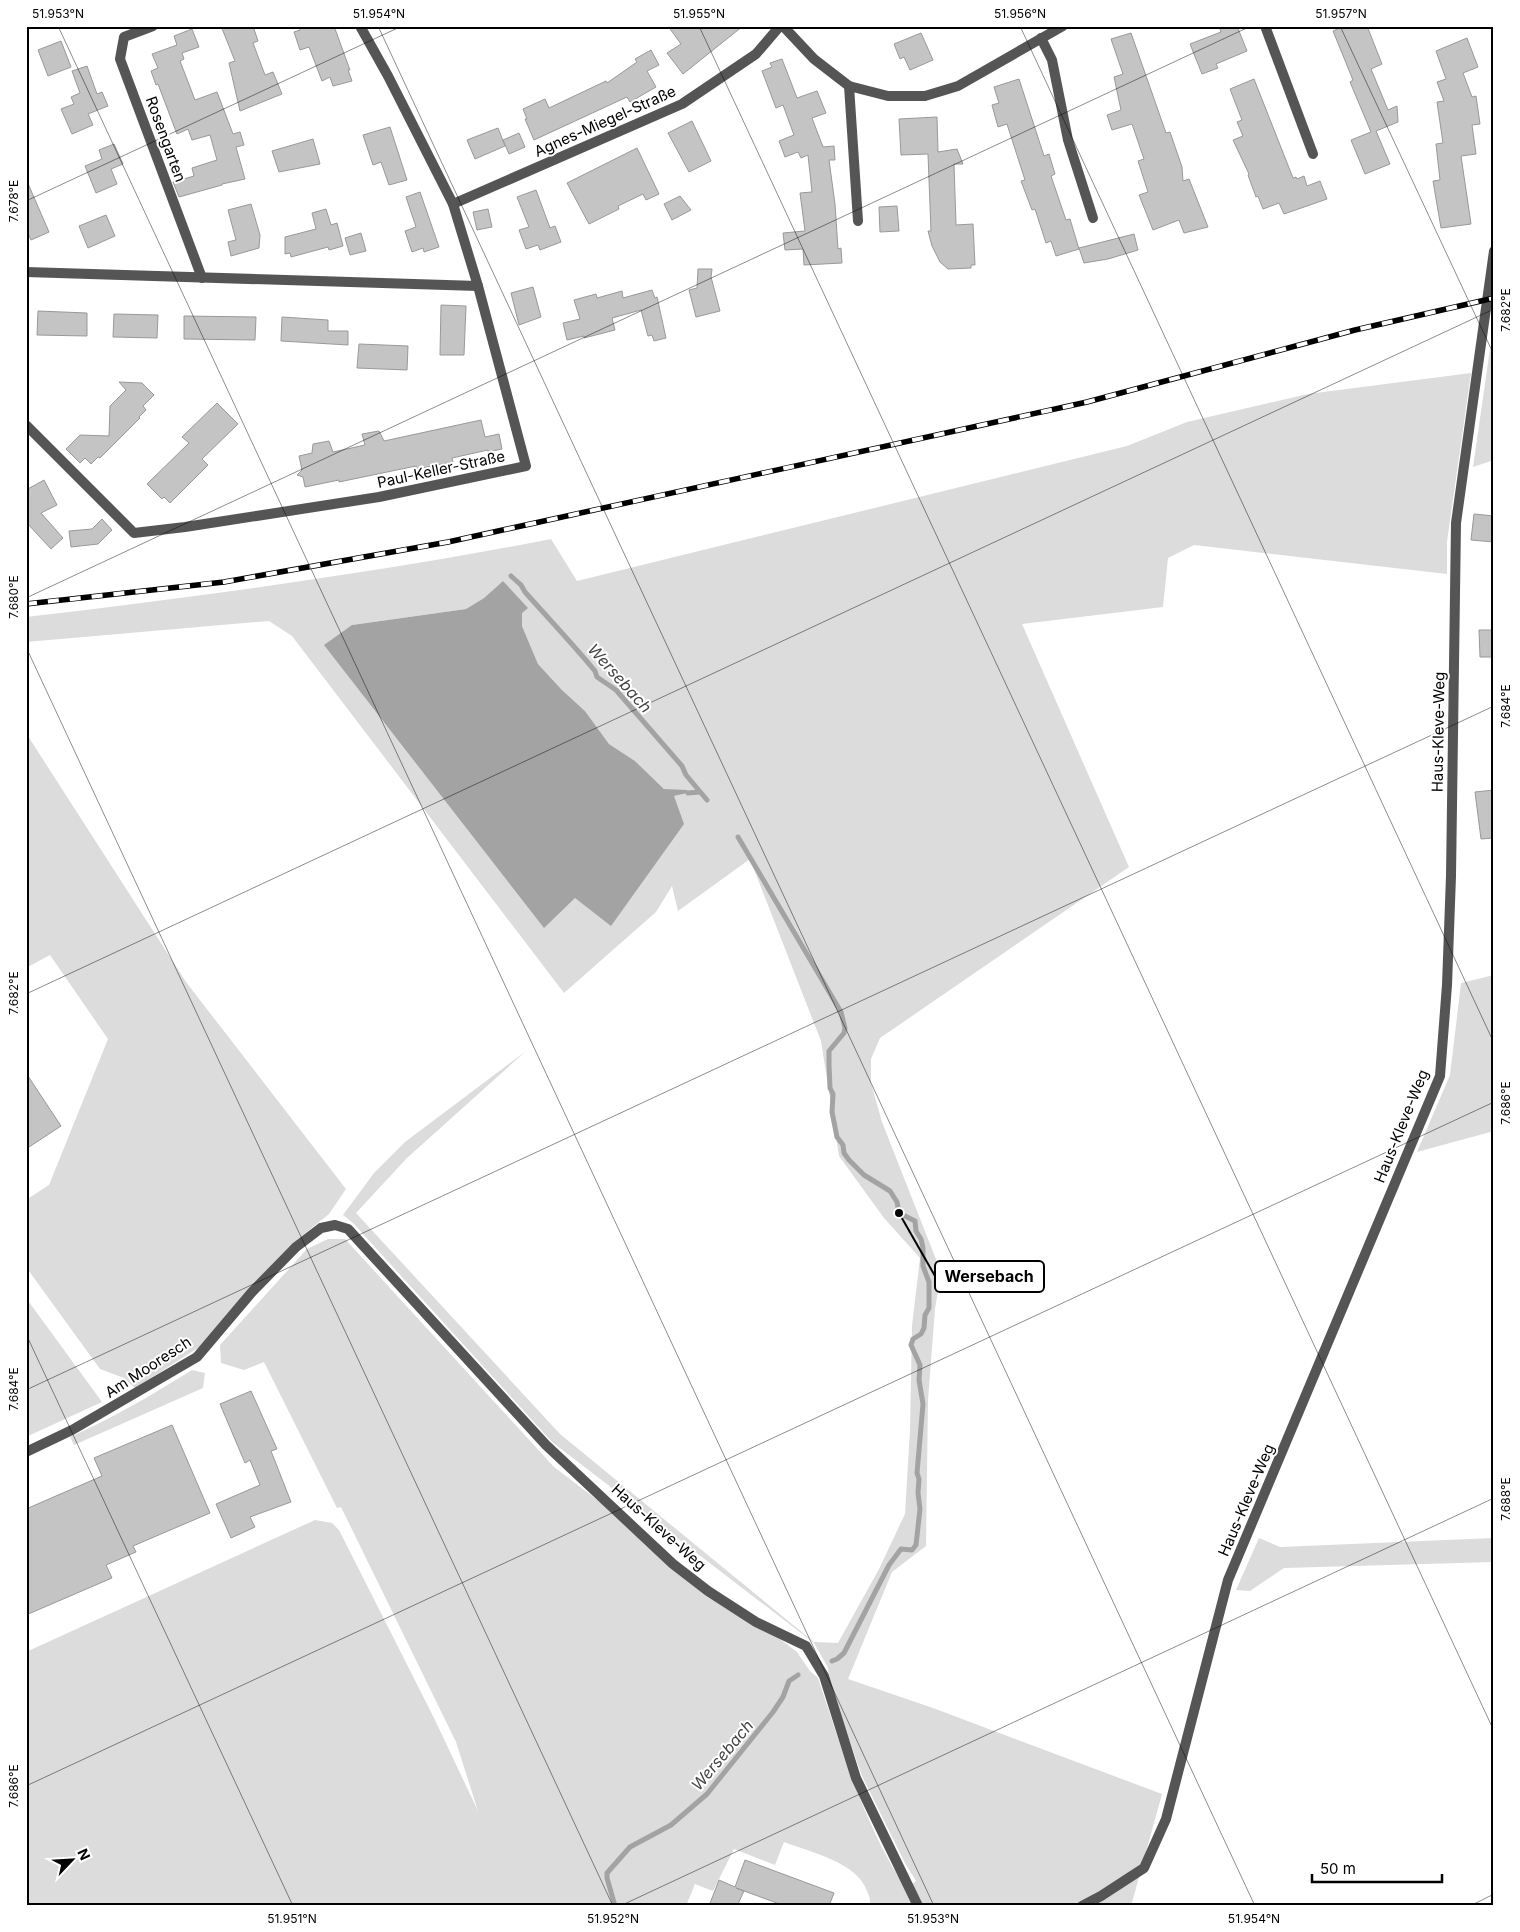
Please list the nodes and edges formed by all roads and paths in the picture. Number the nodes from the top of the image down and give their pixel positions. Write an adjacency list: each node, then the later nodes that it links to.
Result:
1 (153, 26): 14 (street, Rosengarten)
2 (360, 26): 9 (street, Paul-Keller-Straße)
3 (781, 26): 7 (street); 9 (street, Agnes-Miegel-Straße)
4 (1265, 26): 8 (street)
5 (1059, 27): 6 (street)
6 (1041, 38): 7 (street); 10 (street)
7 (849, 86): 11 (street)
8 (1313, 154)
9 (453, 204): 15 (street, Paul-Keller-Straße)
10 (1093, 218)
11 (858, 222)
12 (1494, 251): 20 (street, Haus-Kleve-Weg)
13 (26, 272): 14 (street)
14 (202, 278): 15 (street)
15 (478, 286): 16 (street, Paul-Keller-Straße)
16 (26, 425)
17 (335, 1226): 18 (street, Am Mooresch); 19 (street, Haus-Kleve-Weg)
18 (26, 1452)
19 (918, 1906)
20 (1082, 1906)

